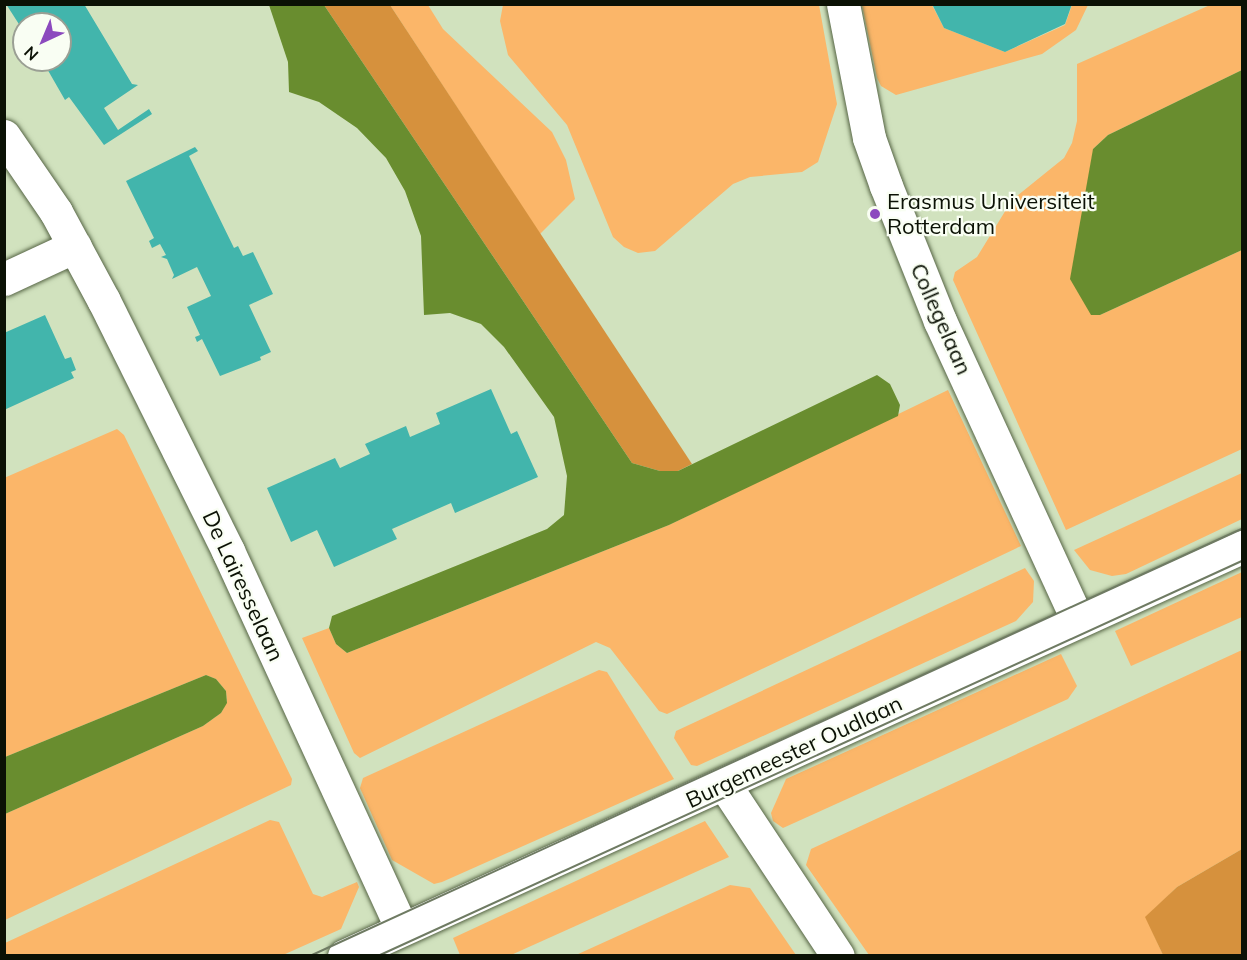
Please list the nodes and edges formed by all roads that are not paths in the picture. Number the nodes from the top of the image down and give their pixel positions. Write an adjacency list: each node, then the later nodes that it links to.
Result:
1 (843, 4): 6 (street, Collegelaan)
2 (4, 136): 3 (street, De Lairesselaan)
3 (75, 246): 4 (street); 8 (street, De Lairesselaan)
4 (4, 279)
5 (1242, 547): 6 (street, Burgemeester Oudlaan)
6 (1078, 621): 7 (street, Burgemeester Oudlaan)
7 (724, 784): 8 (street, Burgemeester Oudlaan); 10 (street)
8 (402, 929): 9 (street, Burgemeester Oudlaan)
9 (344, 956)
10 (838, 956)

